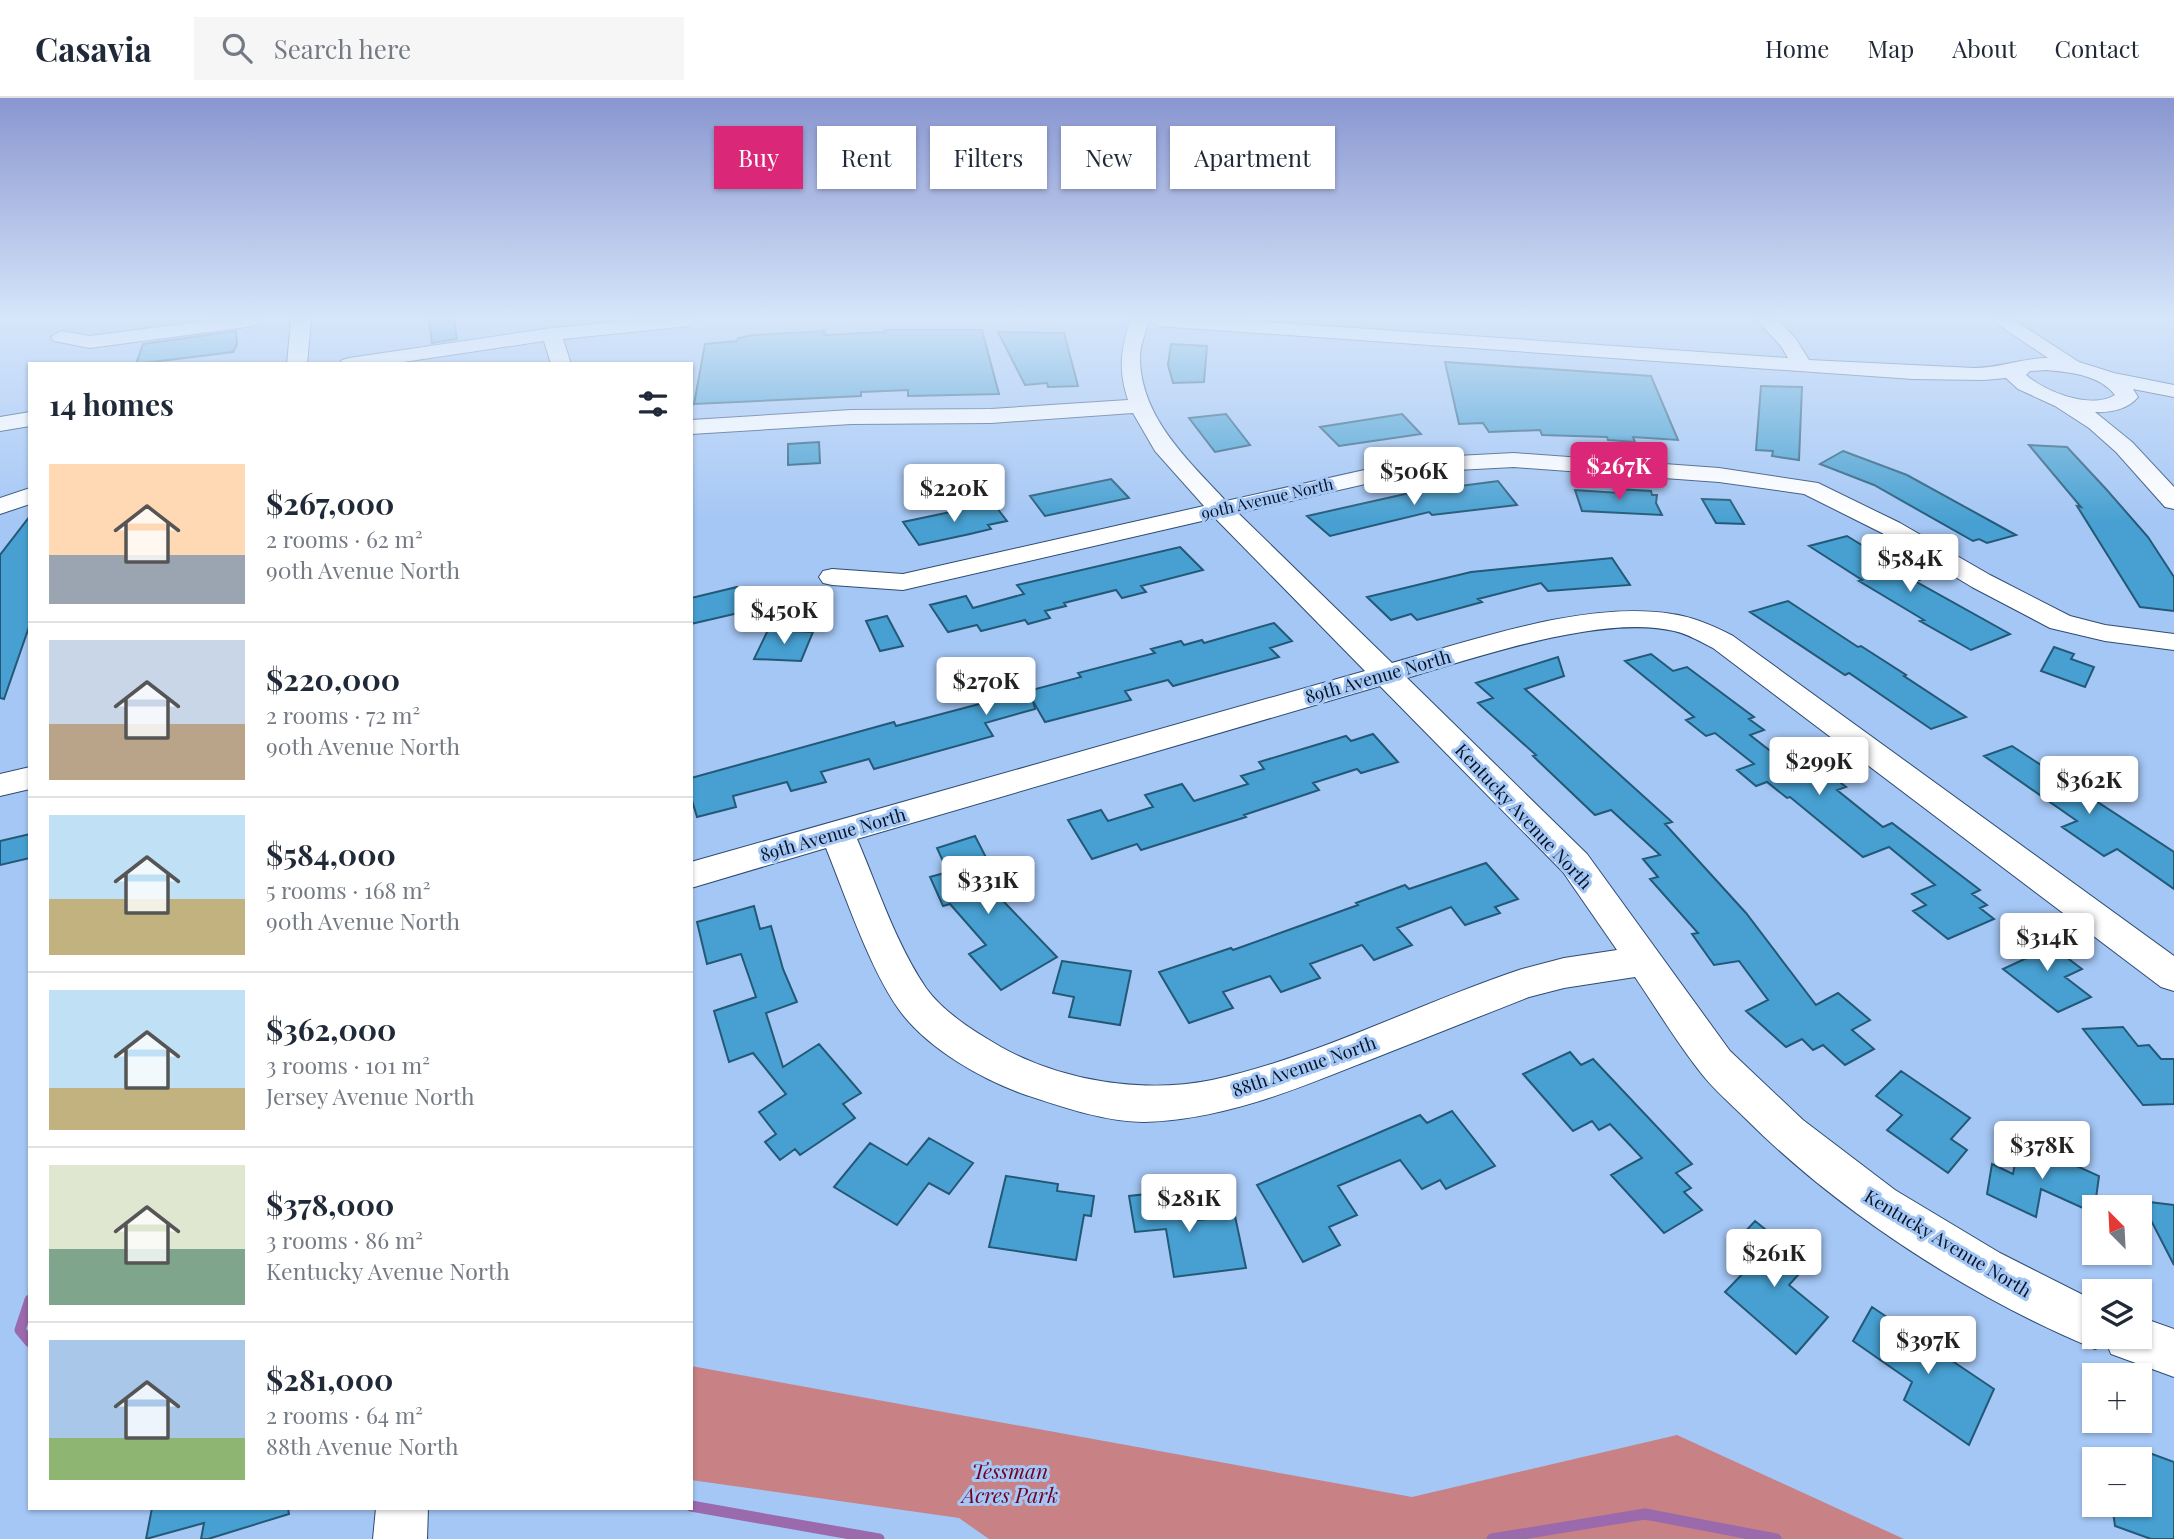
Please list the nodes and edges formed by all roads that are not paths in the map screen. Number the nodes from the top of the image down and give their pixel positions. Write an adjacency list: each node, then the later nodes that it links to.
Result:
1 (1134, 387): 9 (street, Kentucky Avenue North)
2 (1997, 387): 7 (street)
3 (2027, 387): 7 (street)
4 (2119, 387): 8 (street)
5 (2152, 387): 6 (street)
6 (2174, 392): 8 (street)
7 (2043, 395): 8 (street); 15 (street)
8 (2122, 401): 15 (street)
9 (1141, 406): 14 (street); 19 (street, Kentucky Avenue North)
10 (28, 408): 11 (street)
11 (0, 412)
12 (28, 419): 13 (street)
13 (0, 424)
14 (693, 427)
15 (2126, 447): 17 (street)
16 (28, 496): 18 (street)
17 (2174, 502)
18 (0, 507)
19 (1220, 509): 20 (street, 90th Avenue North); 21 (street, 90th Avenue North); 22 (street, Kentucky Avenue North)
20 (832, 577)
21 (2174, 642)
22 (1386, 674): 25 (street, 89th Avenue North); 27 (street, Kentucky Avenue North); 28 (street, 89th Avenue North)
23 (28, 778): 24 (street)
24 (0, 785)
25 (837, 833): 26 (street, 89th Avenue North); 27 (street, 88th Avenue North)
26 (693, 874)
27 (1643, 961): 29 (street, Kentucky Avenue North)
28 (2174, 976)
29 (2082, 1320)
30 (2152, 1345): 31 (street)
31 (2174, 1353)
32 (402, 1510): 33 (street)
33 (400, 1539)

